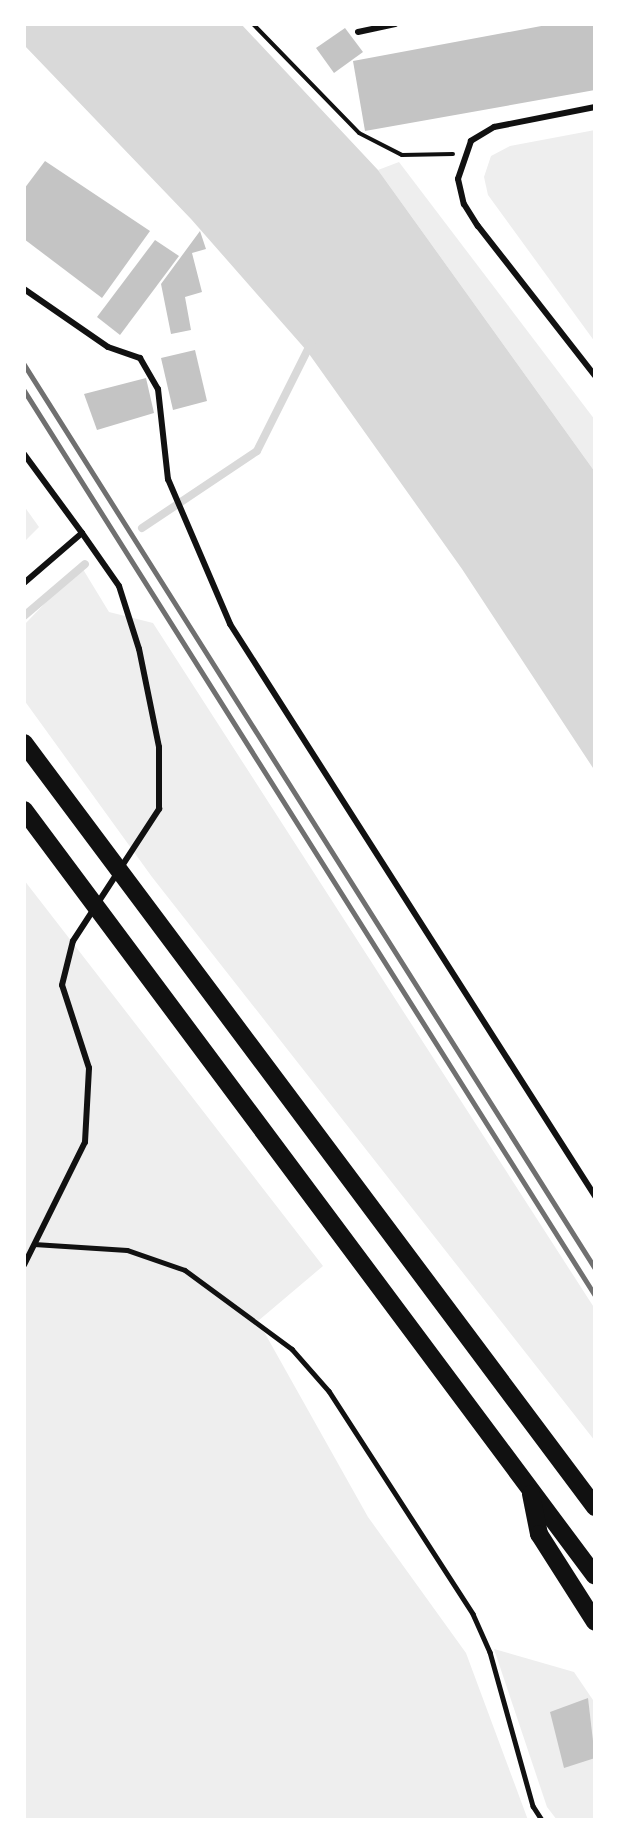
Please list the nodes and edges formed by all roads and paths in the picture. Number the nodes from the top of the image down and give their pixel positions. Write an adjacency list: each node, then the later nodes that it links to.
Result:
1 (253, 24): 5 (path)
2 (395, 24): 3 (street)
3 (358, 32)
4 (595, 107): 5 (street)
5 (466, 153): 7 (street)
6 (24, 289): 13 (street)
7 (595, 376)
8 (24, 454): 9 (street)
9 (82, 533): 10 (street); 14 (street)
10 (24, 583)
11 (24, 743): 17 (highway)
12 (24, 810): 16 (highway)
13 (595, 1196)
14 (34, 1244): 15 (street); 20 (lane)
15 (24, 1264)
16 (531, 1490): 18 (highway); 19 (highway)
17 (595, 1508)
18 (595, 1576)
19 (595, 1622)
20 (542, 1820)

